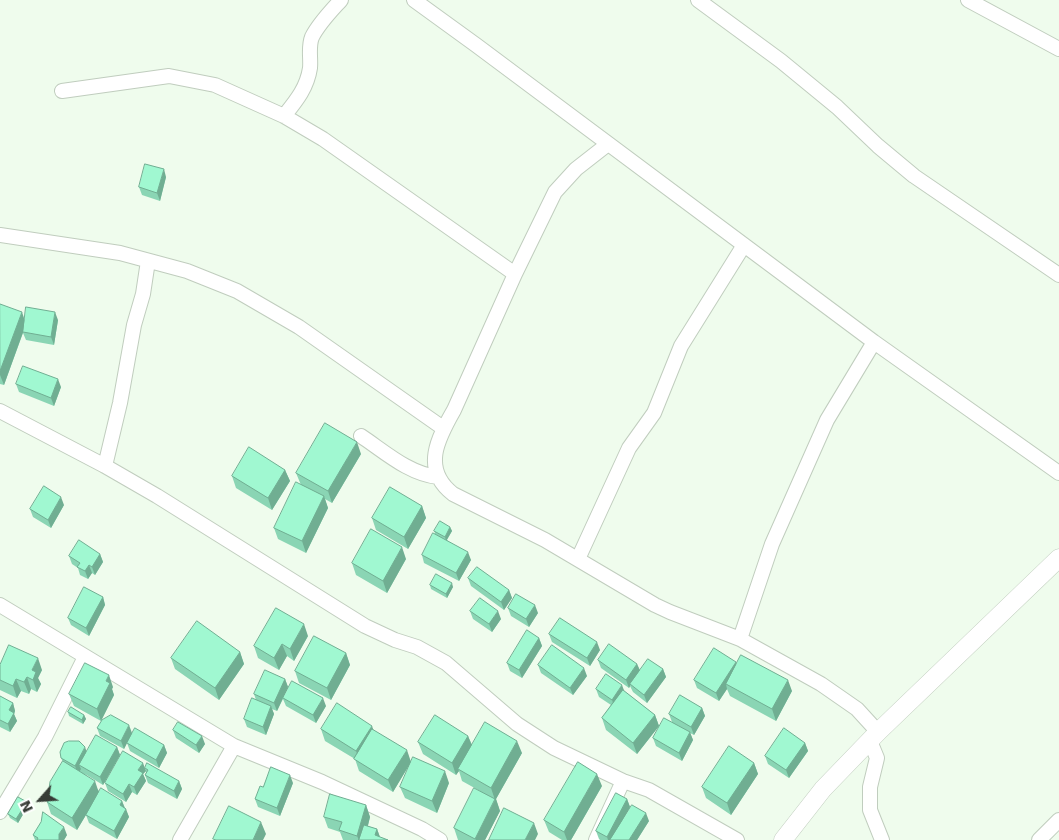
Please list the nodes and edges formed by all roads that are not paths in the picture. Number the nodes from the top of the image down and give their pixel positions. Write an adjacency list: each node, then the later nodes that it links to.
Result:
1 (341, 0): 7 (street)
2 (414, 0): 8 (street)
3 (698, 0): 13 (street)
4 (968, 0): 5 (street)
5 (1059, 49)
6 (62, 90): 7 (street)
7 (284, 116): 12 (street)
8 (608, 144): 10 (street); 12 (street)
9 (0, 235): 11 (street)
10 (744, 245): 14 (street); 22 (street)
11 (148, 261): 16 (street); 18 (street)
12 (515, 274): 16 (street)
13 (1059, 275)
14 (874, 342): 19 (street); 24 (street)
15 (0, 411): 18 (street)
16 (443, 428): 20 (street)
17 (361, 436): 20 (street)
18 (105, 466): 28 (street)
19 (1059, 473)
20 (438, 477): 22 (street)
21 (1059, 558): 26 (street)
22 (578, 559): 24 (street)
23 (0, 605): 25 (street)
24 (740, 639): 26 (street)
25 (85, 657): 27 (street); 29 (street)
26 (874, 737): 35 (street); 36 (street)
27 (234, 746): 31 (street); 32 (street)
28 (623, 781): 33 (street); 34 (street)
29 (1, 806)
30 (1059, 820): 37 (street)
31 (180, 840)
32 (440, 840)
33 (596, 840)
34 (737, 840)
35 (783, 840)
36 (882, 840)
37 (1039, 840)

